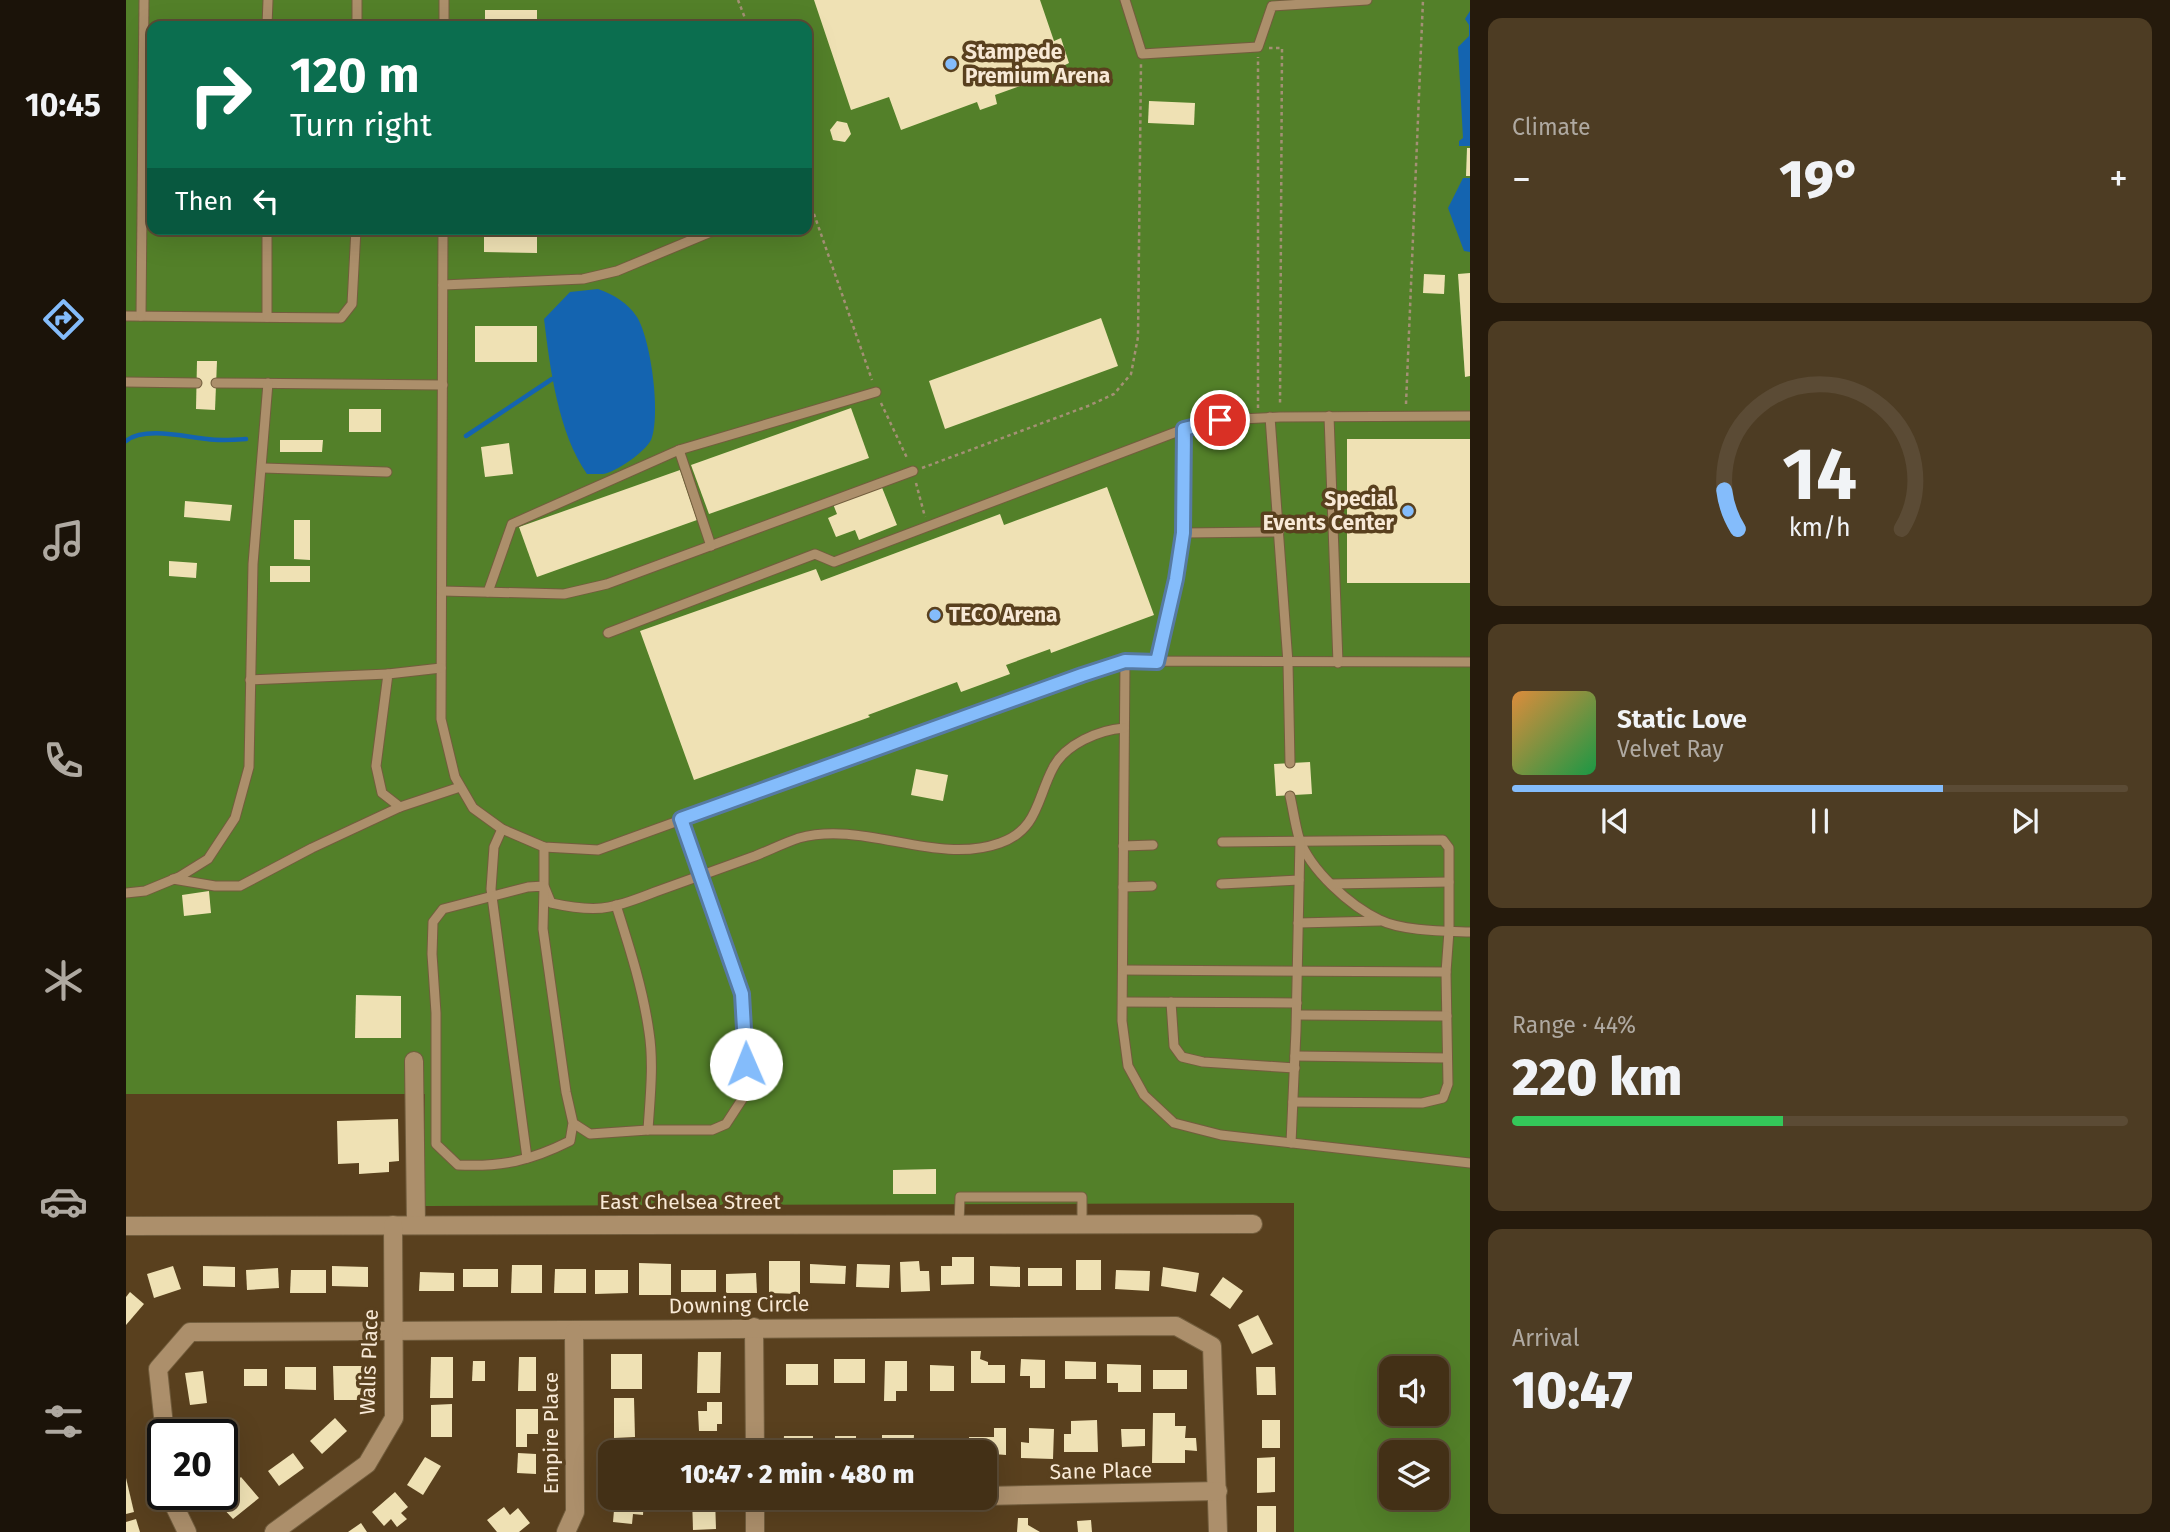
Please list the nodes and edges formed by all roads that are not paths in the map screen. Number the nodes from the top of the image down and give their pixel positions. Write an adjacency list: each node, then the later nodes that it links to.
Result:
1 (144, 0): 17 (lane)
2 (268, 0): 8 (lane)
3 (357, 0): 9 (lane)
4 (444, 0): 10 (lane)
5 (1125, 0): 7 (lane)
6 (1365, 0): 7 (lane)
7 (1272, 3)
8 (267, 21)
9 (357, 21)
10 (444, 21)
11 (267, 235): 18 (lane)
12 (356, 235): 18 (lane)
13 (443, 235): 15 (lane)
14 (704, 235): 15 (lane)
15 (443, 285): 23 (lane)
16 (126, 316): 17 (lane)
17 (141, 316): 18 (lane)
18 (267, 317)
19 (126, 382): 20 (lane)
20 (197, 383)
21 (216, 383): 22 (lane)
22 (268, 383): 23 (lane); 30 (lane)
23 (443, 385): 36 (lane)
24 (876, 391): 29 (lane)
25 (1329, 416): 26 (lane); 27 (lane); 43 (lane)
26 (1470, 416)
27 (1275, 417): 28 (lane); 33 (lane)
28 (1184, 429): 34 (lane); 38 (lane)
29 (679, 450): 35 (lane); 37 (lane)
30 (263, 468): 32 (lane); 46 (lane)
31 (912, 471): 35 (lane)
32 (387, 472)
33 (1279, 532): 34 (lane); 42 (lane)
34 (1183, 533): 40 (lane)
35 (711, 546): 37 (lane)
36 (442, 592): 37 (lane); 44 (lane)
37 (488, 592)
38 (608, 633)
39 (1125, 661): 40 (lane); 47 (lane); 52 (lane)
40 (1157, 662): 42 (lane)
41 (1470, 662): 43 (lane)
42 (1288, 663): 43 (lane); 48 (lane)
43 (1338, 663)
44 (441, 668): 45 (lane); 49 (lane)
45 (388, 674): 46 (lane); 51 (lane)
46 (250, 680): 60 (lane)
47 (1124, 728): 57 (lane); 59 (lane)
48 (1290, 763)
49 (460, 787): 51 (lane); 53 (lane)
50 (1290, 796): 54 (lane)
51 (400, 807): 60 (lane)
52 (681, 819): 58 (lane); 59 (lane)
53 (502, 829): 58 (lane); 69 (lane)
54 (1300, 839): 55 (lane); 61 (lane); 62 (lane); 64 (lane)
55 (1222, 842)
56 (1153, 845): 57 (lane)
57 (1123, 846): 67 (lane)
58 (544, 847): 65 (lane)
59 (701, 876): 70 (lane); 89 (lane)
60 (173, 879): 68 (lane)
61 (1299, 880): 63 (lane); 72 (lane)
62 (1449, 882): 64 (lane); 73 (lane)
63 (1222, 884)
64 (1331, 884): 71 (lane)
65 (544, 886): 69 (lane); 70 (lane); 88 (lane)
66 (1153, 886): 67 (lane)
67 (1123, 887): 75 (lane)
68 (126, 893)
69 (492, 897): 91 (lane); 91 (lane)
70 (616, 905): 89 (lane)
71 (1381, 921): 72 (lane); 73 (lane)
72 (1298, 923): 76 (lane)
73 (1449, 931): 74 (lane); 77 (lane)
74 (1470, 932)
75 (1123, 970): 76 (lane); 78 (lane)
76 (1297, 971): 77 (lane); 80 (lane)
77 (1446, 972): 82 (lane)
78 (1123, 1002): 79 (lane); 90 (lane)
79 (1171, 1002): 80 (lane); 86 (lane)
80 (1297, 1003): 81 (lane)
81 (1297, 1015): 82 (lane); 83 (lane)
82 (1447, 1016): 84 (lane)
83 (1295, 1056): 84 (lane); 86 (lane)
84 (1447, 1058): 87 (lane)
85 (414, 1061): 93 (street)
86 (1295, 1068): 87 (lane)
87 (1293, 1101): 90 (lane)
88 (573, 1123): 89 (lane); 91 (lane)
89 (648, 1130)
90 (1291, 1143): 92 (lane)
91 (527, 1158)
92 (1470, 1164)
93 (416, 1224): 94 (street, East Chelsea Street); 97 (street, East Chelsea Street)
94 (959, 1224): 95 (street, East Chelsea Street); 95 (lane)
95 (1082, 1224): 96 (street, East Chelsea Street)
96 (1253, 1224)
97 (393, 1225): 98 (street, East Chelsea Street); 100 (street, Walis Place)
98 (126, 1226)
99 (754, 1327): 101 (street, Downing Circle); 103 (street); 104 (street, Downing Circle)
100 (393, 1332): 101 (street, Downing Circle); 102 (street, Downing Circle); 109 (street, Walis Place)
101 (574, 1332): 110 (street, Empire Place)
102 (163, 1419)
103 (754, 1440)
104 (1218, 1491): 105 (street, Sane Place); 112 (street, Downing Circle)
105 (997, 1496)
106 (176, 1510): 108 (street)
107 (755, 1510): 111 (street)
108 (187, 1532)
109 (274, 1532)
110 (566, 1532)
111 (755, 1532)
112 (1218, 1532)

